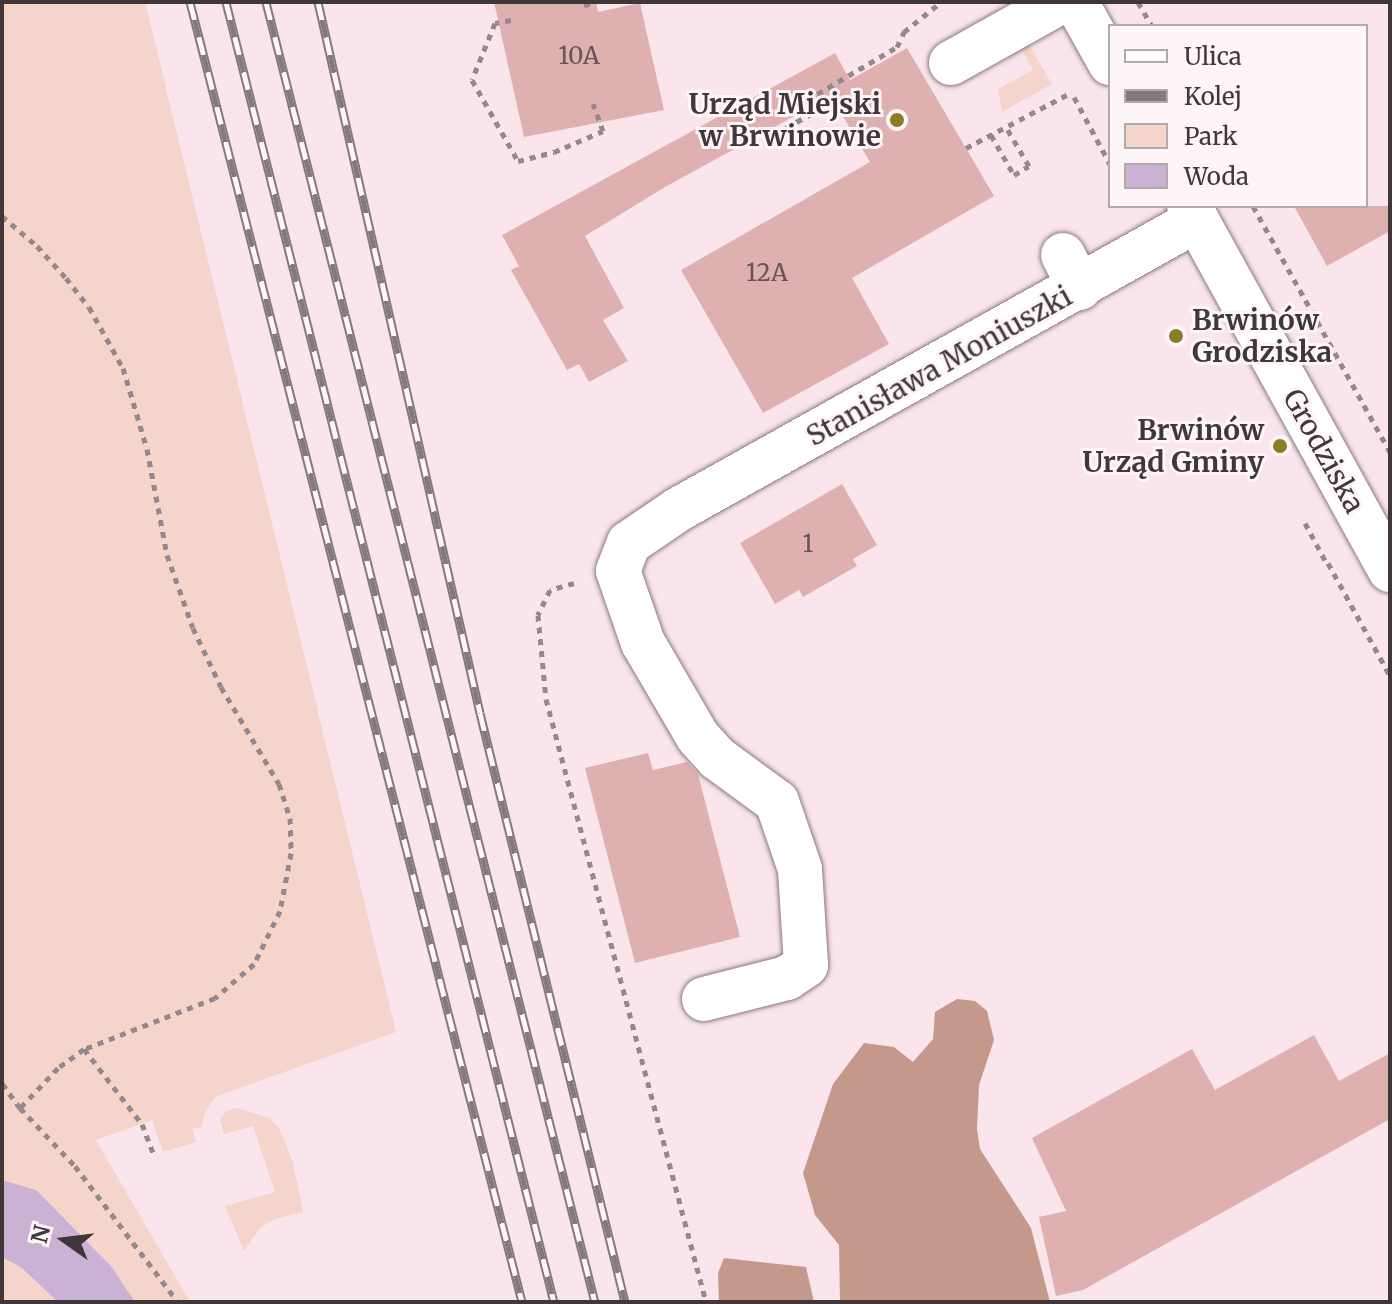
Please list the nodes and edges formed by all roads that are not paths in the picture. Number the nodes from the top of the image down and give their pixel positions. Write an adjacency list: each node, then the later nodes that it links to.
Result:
1 (1060, 2): 4 (street)
2 (1076, 2): 3 (street)
3 (1108, 59)
4 (951, 63)
5 (1193, 213): 6 (street, Grodziska); 7 (street, Stanisława Moniuszki)
6 (1390, 570)
7 (704, 999)

